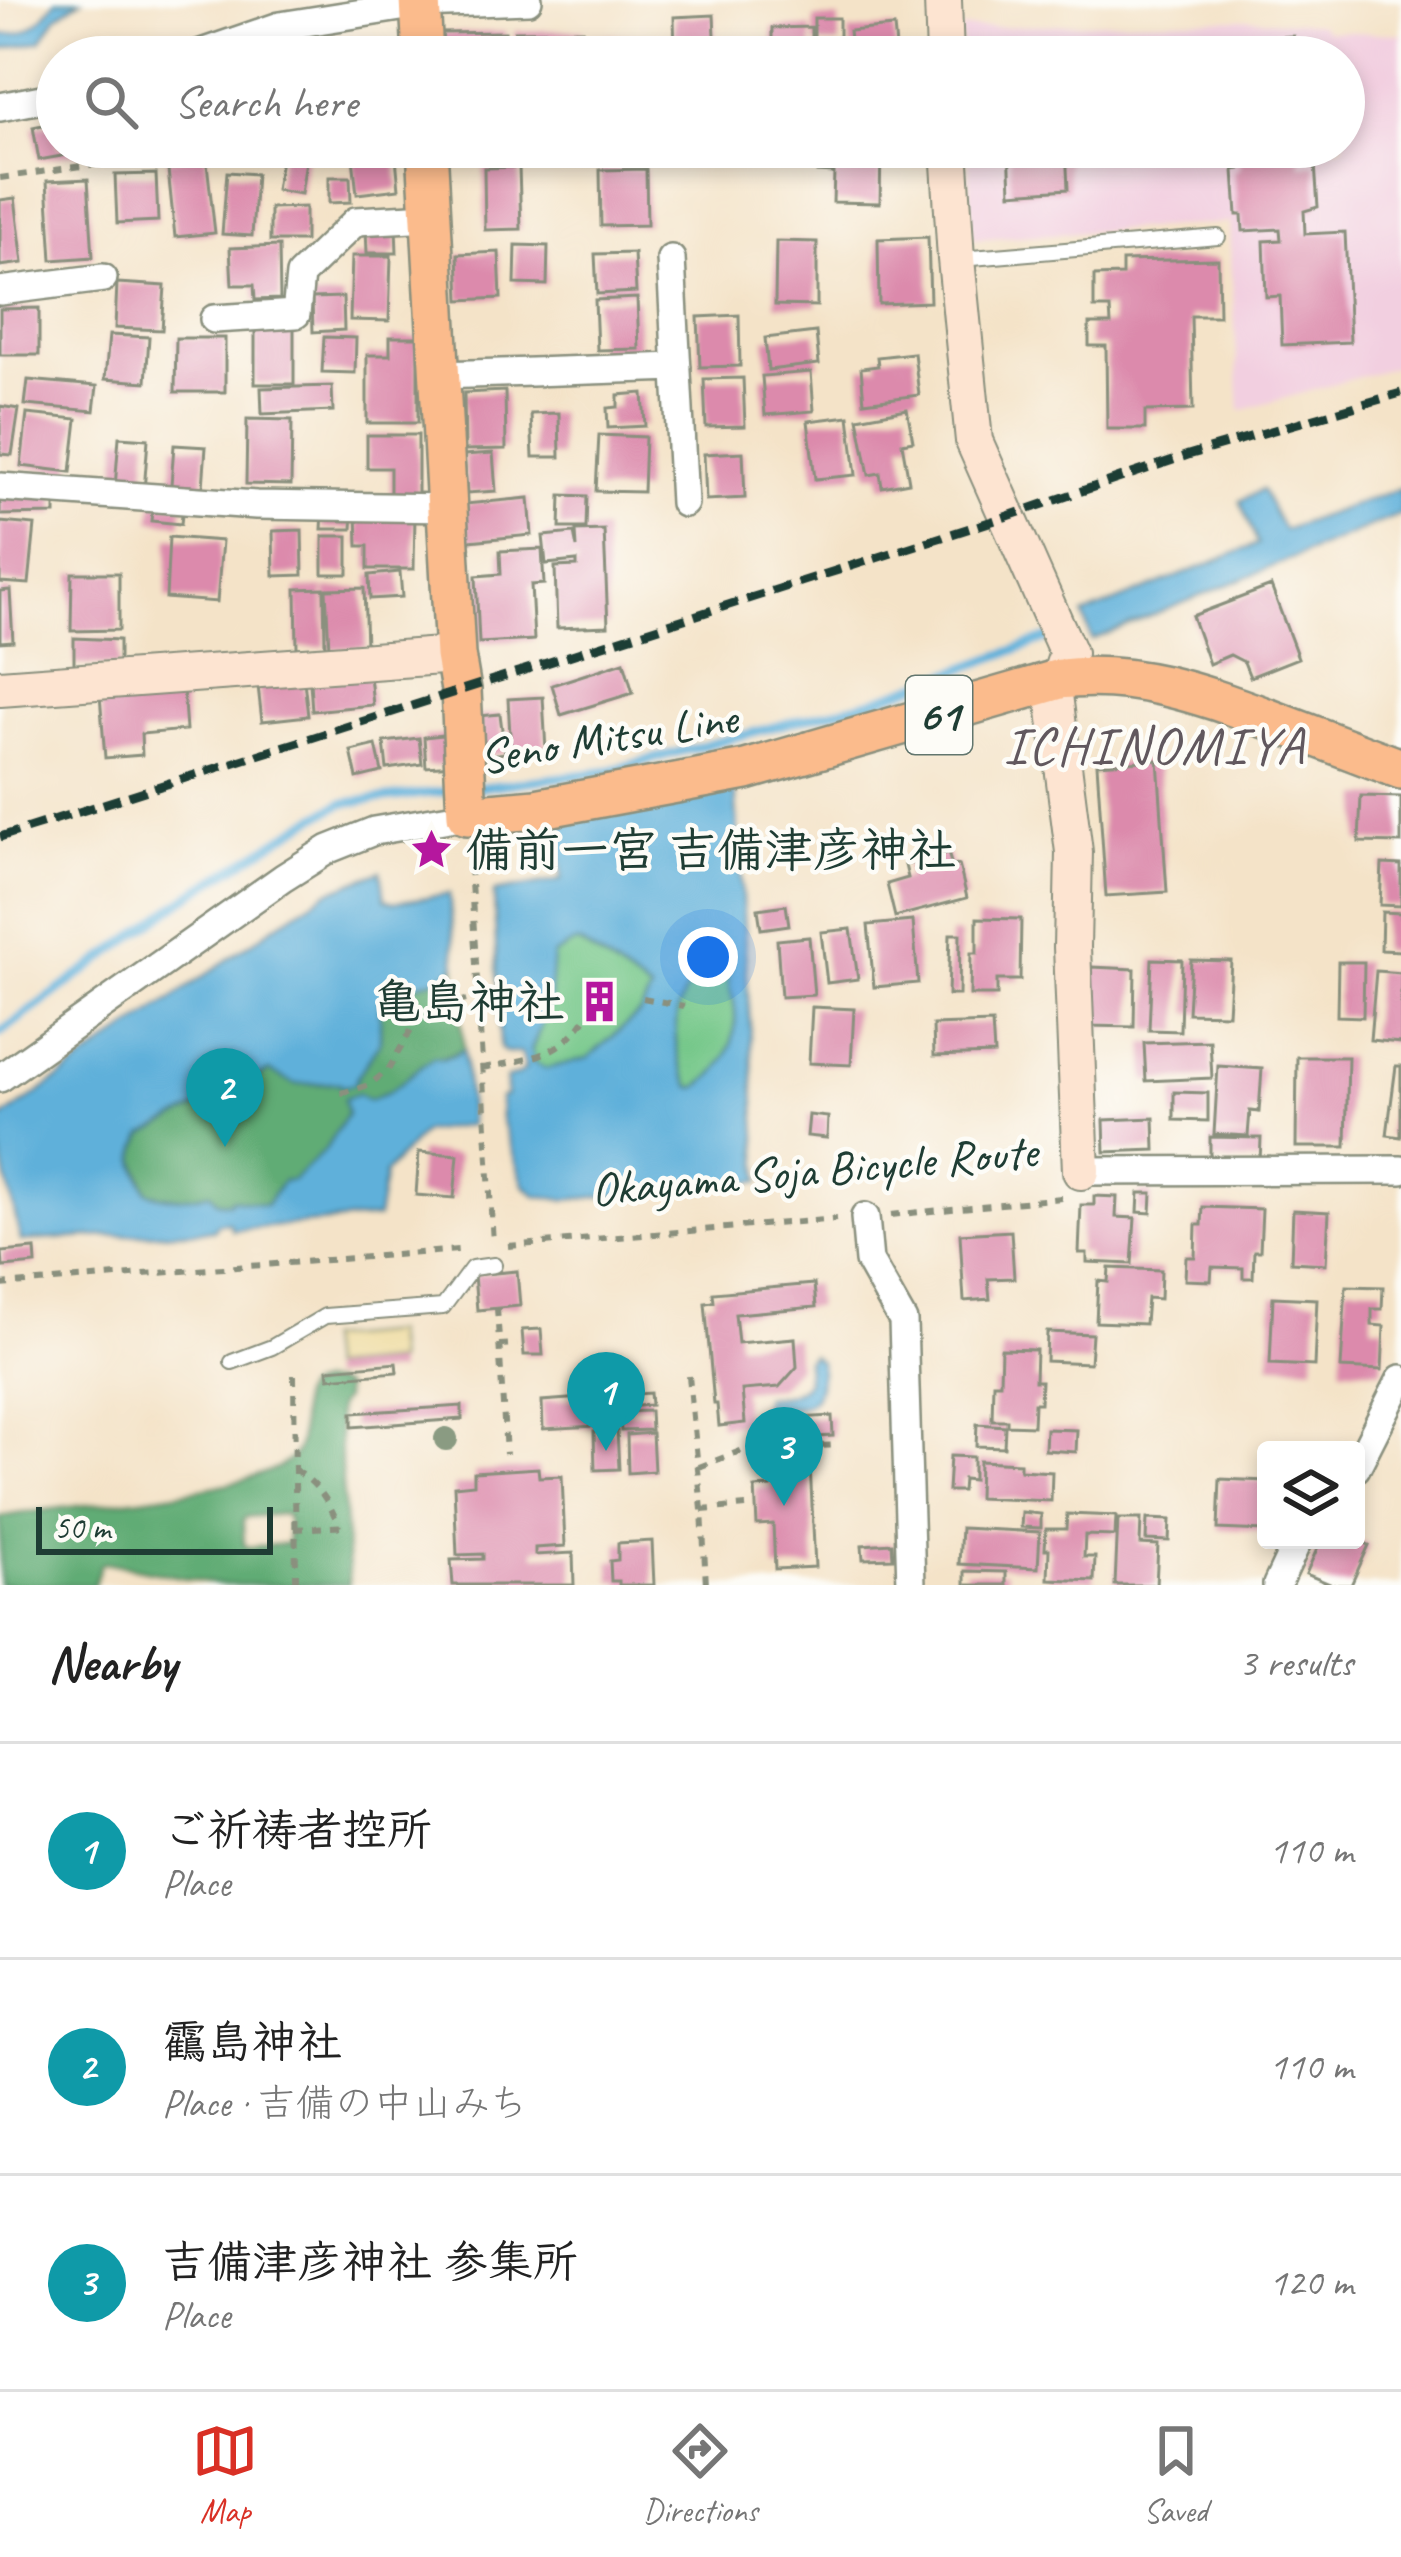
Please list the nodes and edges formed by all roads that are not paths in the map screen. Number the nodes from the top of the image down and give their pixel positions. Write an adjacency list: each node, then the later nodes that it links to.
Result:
1 (528, 0): 3 (street)
2 (943, 0): 6 (main road)
3 (420, 2): 4 (street); 5 (main road)
4 (251, 36)
5 (422, 36)
6 (944, 36)
7 (36, 100): 8 (street)
8 (1, 107)
9 (429, 168): 11 (main road, Seno Mitsu Line)
10 (950, 168): 14 (main road, Okayama Soja Bicycle Route)
11 (431, 218): 17 (street); 19 (main road, Seno Mitsu Line)
12 (1218, 238): 14 (lane)
13 (671, 259): 18 (street)
14 (956, 259): 24 (main road, Okayama Soja Bicycle Route)
15 (104, 278): 16 (street)
16 (0, 290)
17 (214, 319)
18 (676, 367): 19 (street); 21 (street)
19 (440, 375): 22 (main road, Seno Mitsu Line)
20 (0, 487): 22 (street)
21 (684, 503)
22 (447, 508): 23 (main road, Seno Mitsu Line)
23 (455, 655): 25 (main road); 27 (main road, Seno Mitsu Line)
24 (1064, 666): 26 (main road, Seno Mitsu Line / 61); 27 (main road, Seno Mitsu Line / 61); 30 (main road, Okayama Soja Bicycle Route)
25 (0, 688)
26 (1401, 769)
27 (466, 796): 28 (street)
28 (0, 1078)
29 (1401, 1170): 30 (street)
30 (1082, 1171)
31 (866, 1217): 37 (street)
32 (494, 1265): 33 (lane)
33 (232, 1362)
34 (1401, 1379): 35 (street)
35 (1365, 1450)
36 (1294, 1549): 38 (street)
37 (911, 1585)
38 (1277, 1585)

